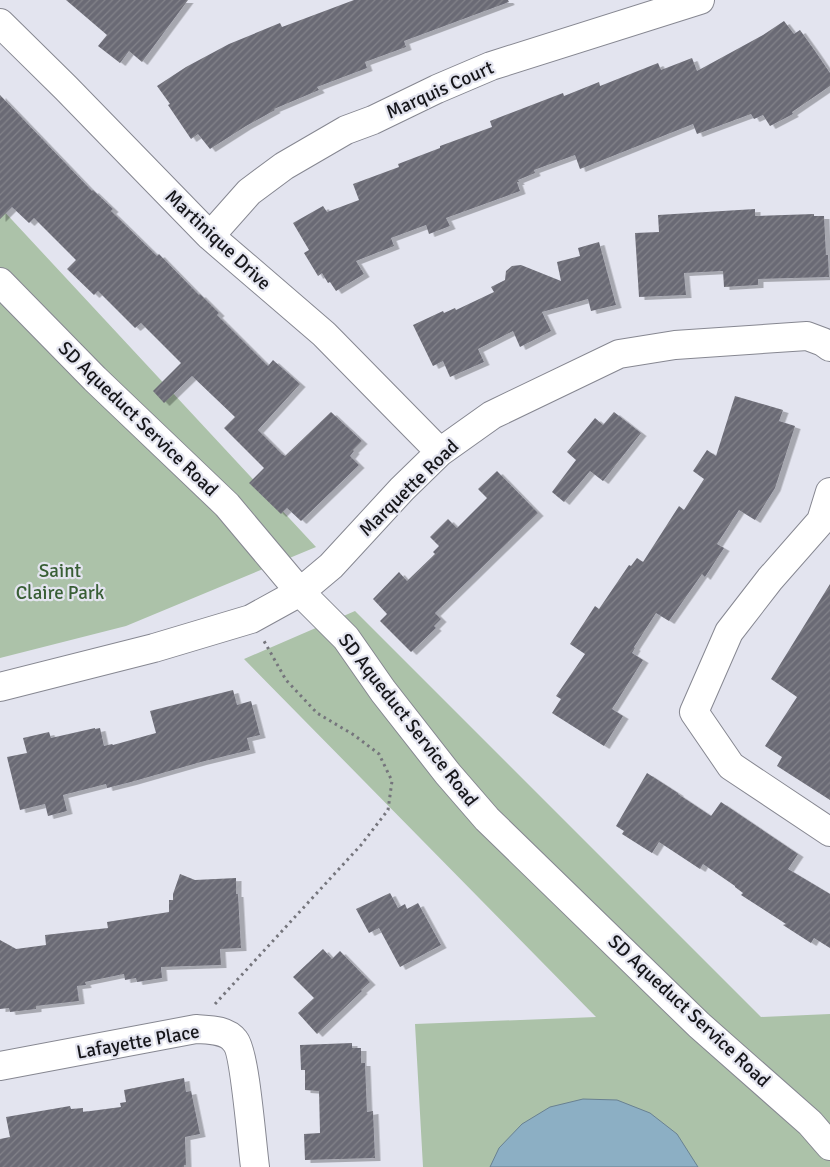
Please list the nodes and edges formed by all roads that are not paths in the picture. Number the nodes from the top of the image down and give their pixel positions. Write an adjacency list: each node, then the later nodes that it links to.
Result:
1 (700, 0): 3 (street, Marquis Court)
2 (0, 23): 3 (street, Martinique Drive)
3 (210, 236): 6 (street, Martinique Drive)
4 (0, 282): 8 (street, SD Aqueduct Service Road)
5 (830, 347): 6 (street, Marquette Road)
6 (440, 452): 8 (street, Marquette Road)
7 (830, 492): 10 (street)
8 (300, 592): 9 (street, Marquette Road); 12 (street, SD Aqueduct Service Road)
9 (0, 687)
10 (830, 832)
11 (0, 1066): 13 (street, Lafayette Place)
12 (830, 1146)
13 (254, 1167)

